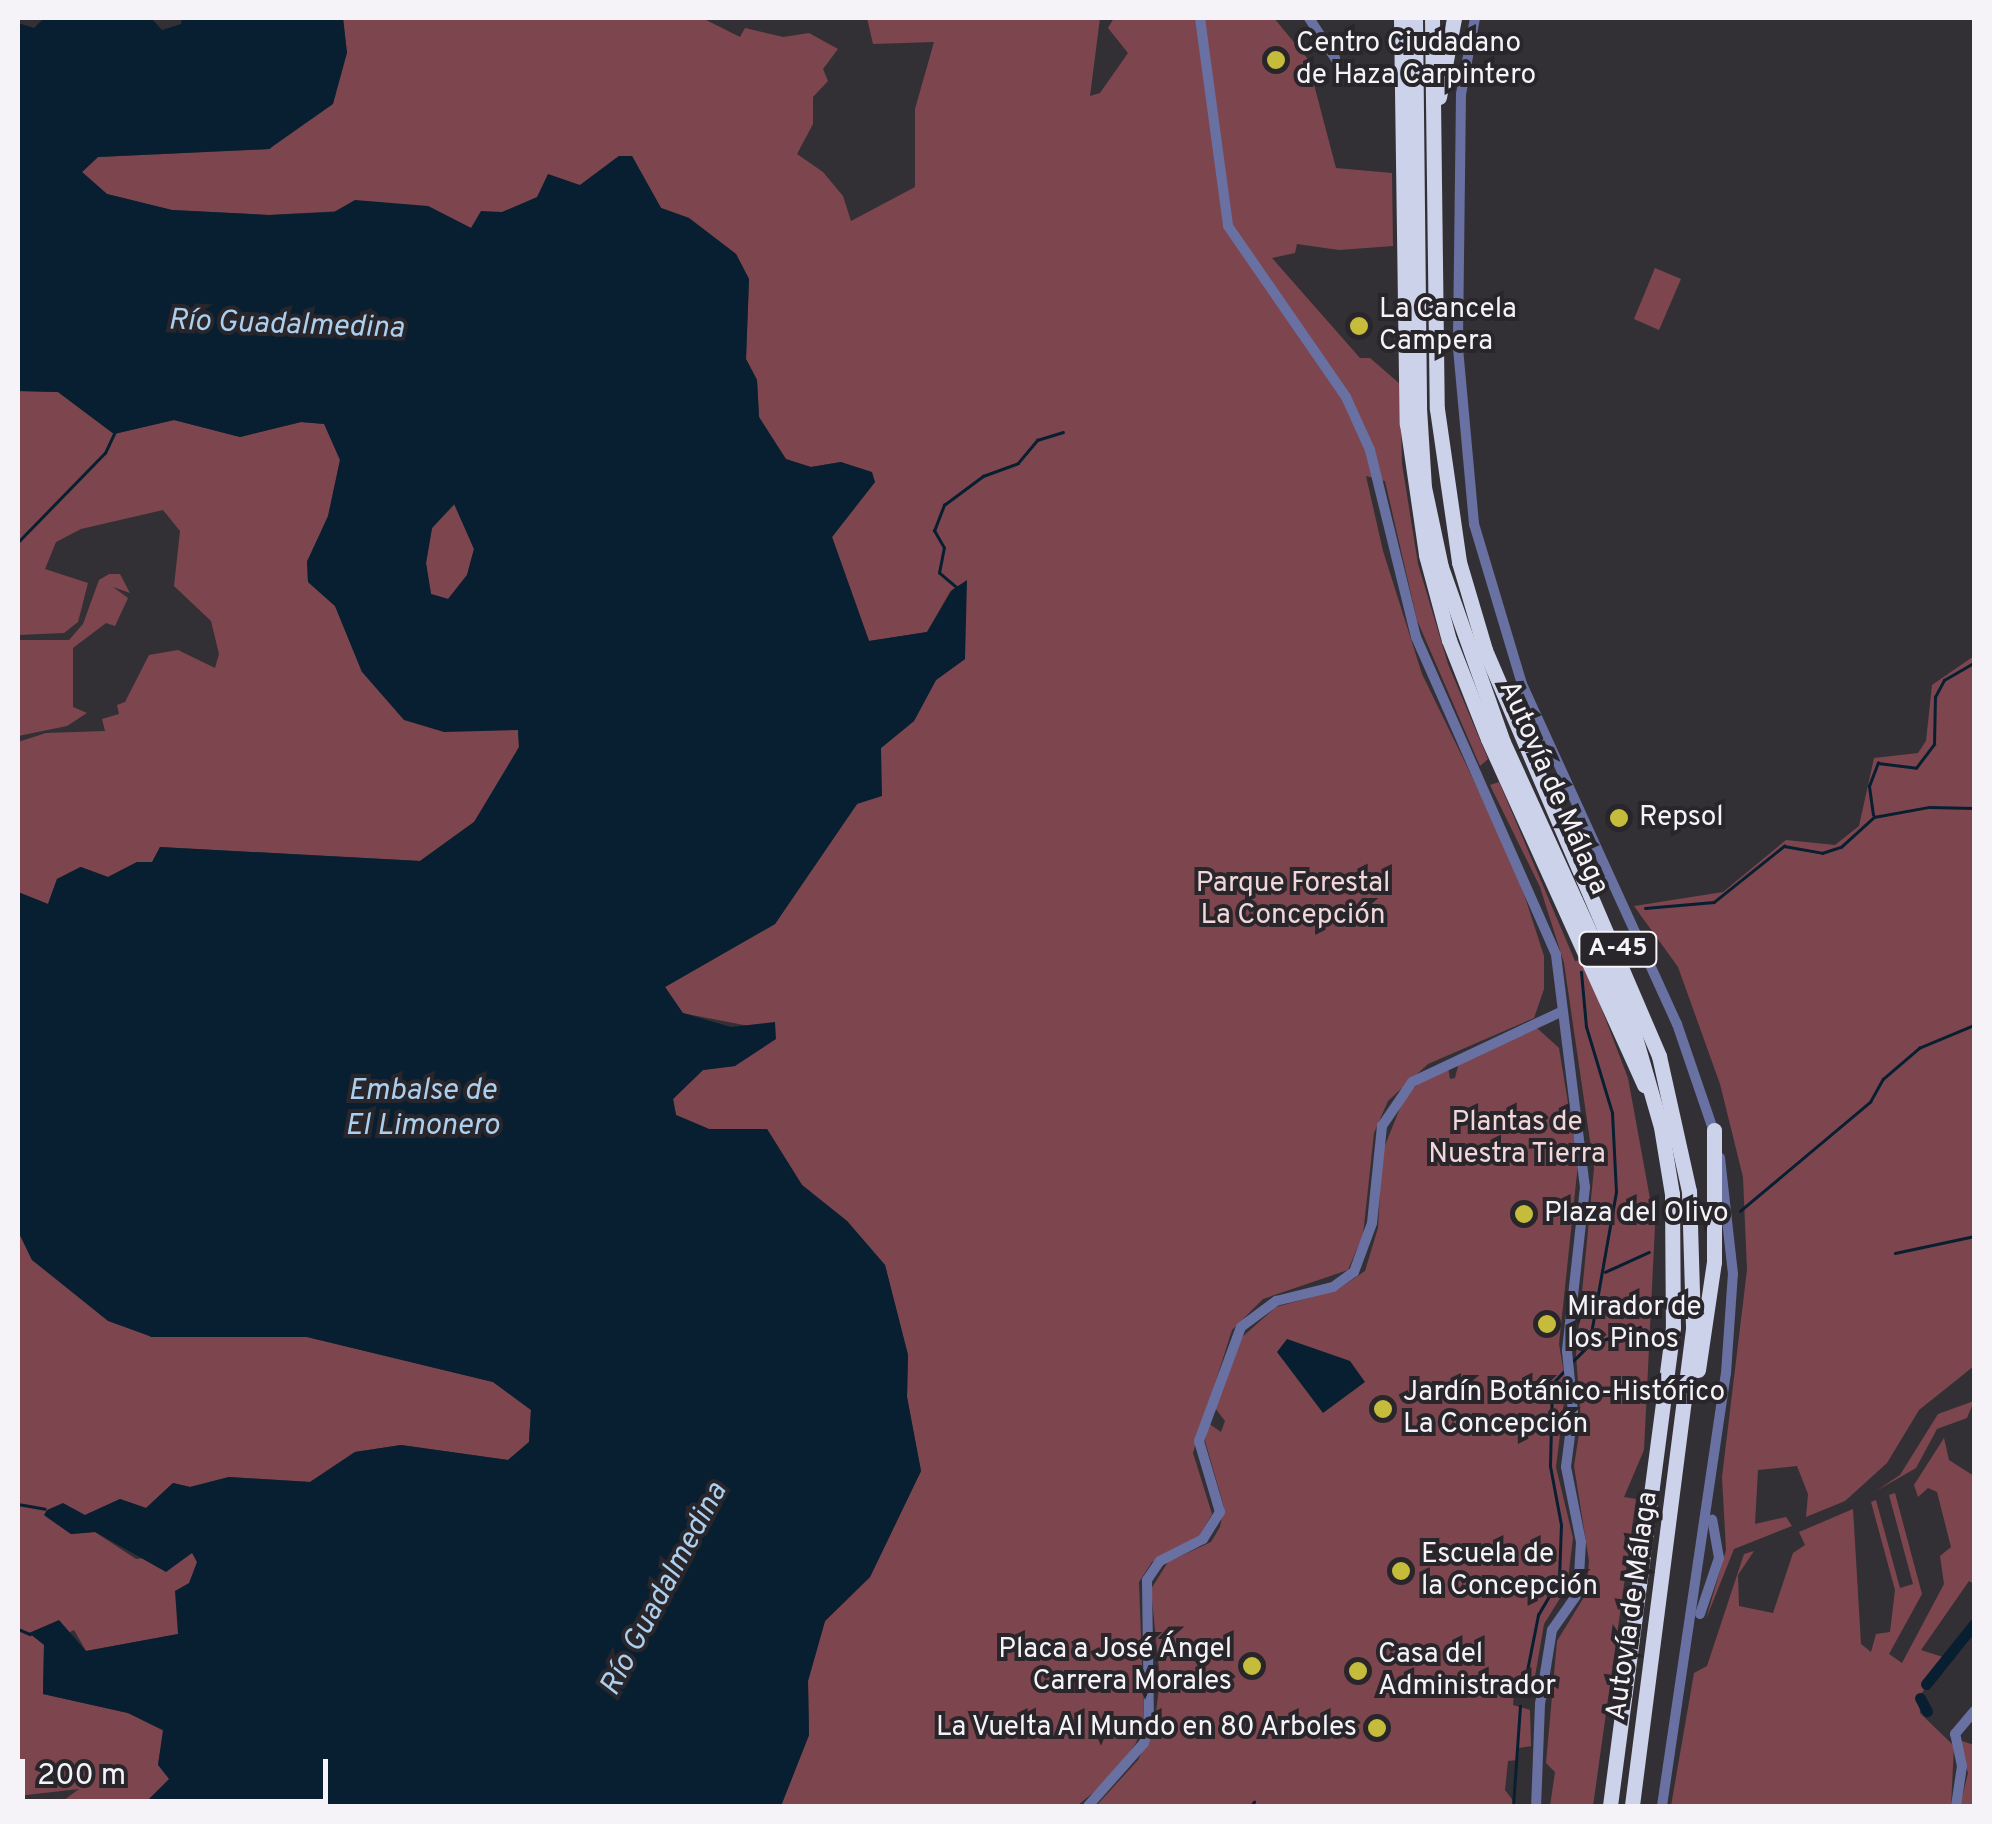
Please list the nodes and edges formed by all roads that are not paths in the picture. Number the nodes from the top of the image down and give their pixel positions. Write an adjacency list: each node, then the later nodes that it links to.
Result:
1 (1200, 18): 10 (street)
2 (1309, 18): 8 (street)
3 (1401, 18): 11 (highway)
4 (1415, 18): 11 (highway, Autovía de Málaga / A-45)
5 (1432, 18): 9 (highway, Autovía de Málaga / A-45)
6 (1454, 18): 9 (highway)
7 (1475, 18): 12 (street)
8 (1335, 58)
9 (1434, 111): 13 (highway, Autovía de Málaga / A-45)
10 (1561, 1012): 15 (street); 16 (street)
11 (1656, 1106): 17 (highway, Autovía de Málaga / A-45)
12 (1714, 1130): 13 (highway); 19 (street)
13 (1684, 1417): 18 (highway, Autovía de Málaga / A-45)
14 (1974, 1712): 20 (street)
15 (1088, 1806)
16 (1536, 1806)
17 (1610, 1806)
18 (1632, 1806)
19 (1662, 1806)
20 (1956, 1806)

